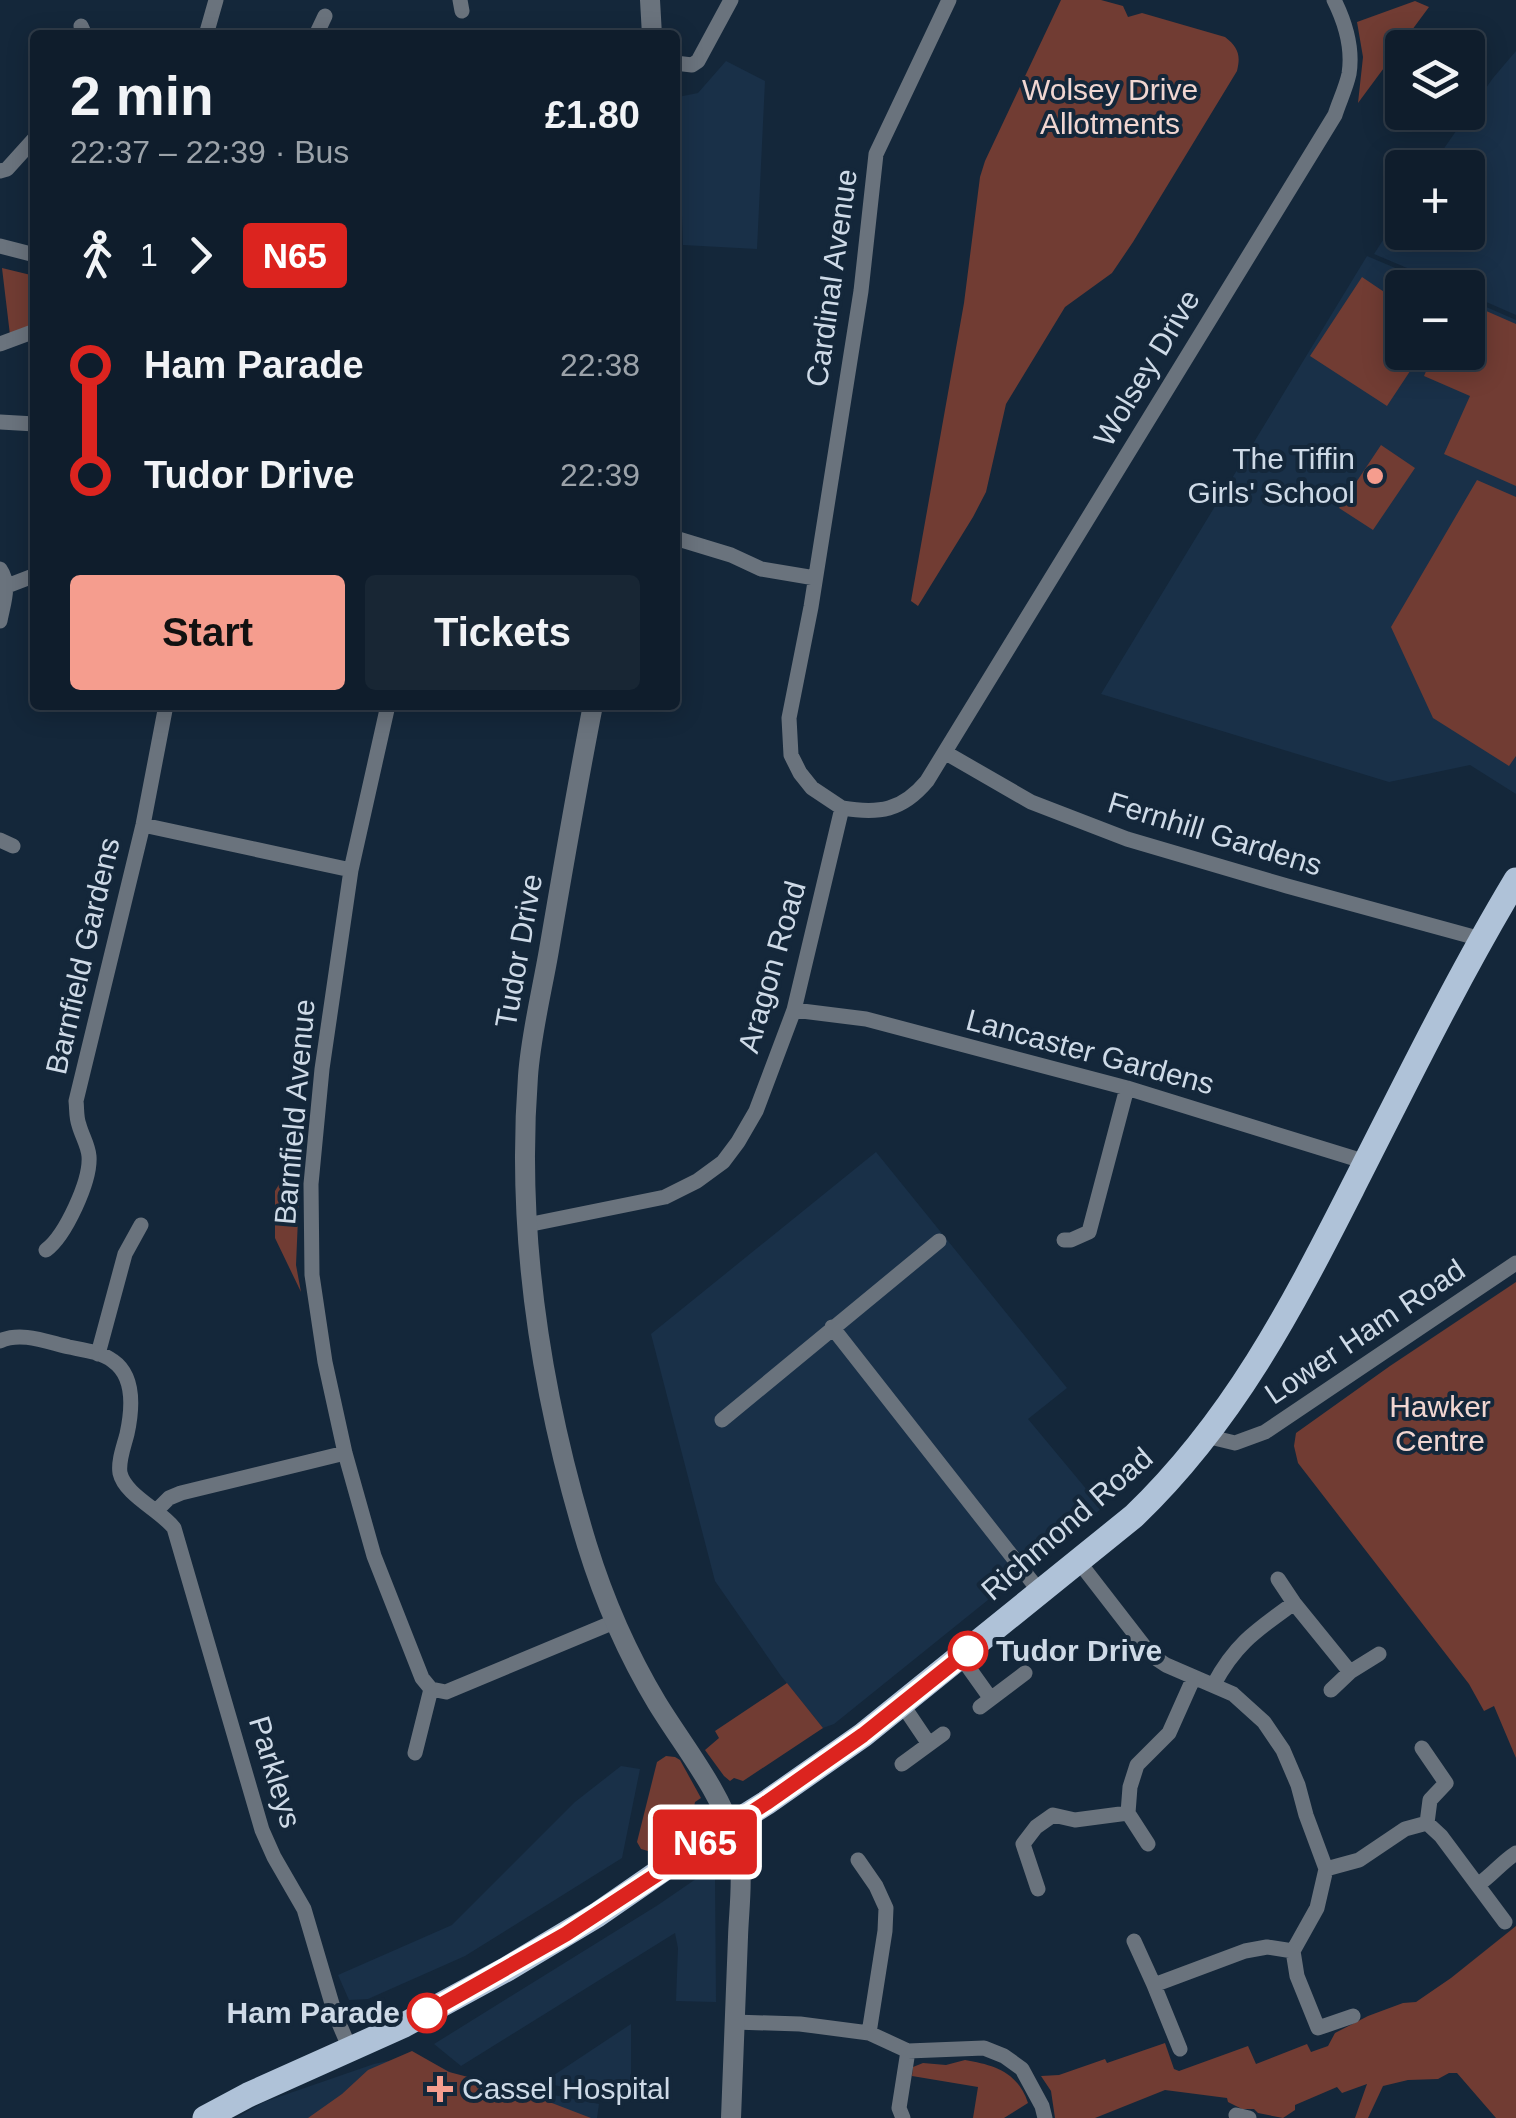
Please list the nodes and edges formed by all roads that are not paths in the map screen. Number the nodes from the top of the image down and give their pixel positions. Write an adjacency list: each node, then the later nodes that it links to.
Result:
1 (216, 0): 7 (street)
2 (650, 0): 9 (street)
3 (730, 0): 10 (street)
4 (950, 0): 22 (street, Cardinal Avenue)
5 (1334, 0): 28 (street, Wolsey Drive)
6 (324, 16): 8 (street)
7 (207, 30)
8 (318, 30)
9 (652, 30)
10 (680, 64)
11 (30, 144): 12 (street)
12 (0, 171)
13 (0, 246): 14 (street)
14 (30, 254)
15 (30, 333): 16 (street)
16 (0, 344)
17 (0, 422): 18 (street)
18 (30, 424)
19 (680, 540): 22 (street)
20 (0, 569): 23 (street)
21 (30, 577): 23 (street)
22 (815, 578): 29 (street)
23 (7, 586): 24 (street)
24 (0, 621)
25 (165, 710): 30 (street, Barnfield Gardens)
26 (387, 710): 31 (street, Barnfield Avenue)
27 (593, 710): 38 (street, Tudor Drive)
28 (946, 753): 29 (street); 33 (street, Fernhill Gardens)
29 (842, 808): 34 (street, Aragon Road)
30 (142, 825): 31 (street, Barnfield Gardens); 41 (street, Barnfield Gardens)
31 (351, 870): 48 (street, Barnfield Avenue)
32 (1516, 880): 33 (main road, Richmond Road)
33 (1481, 938): 36 (main road, Richmond Road)
34 (794, 1010): 35 (street, Lancaster Gardens); 38 (street, Aragon Road)
35 (1128, 1088): 36 (street, Lancaster Gardens); 39 (street)
36 (1366, 1162): 47 (main road, Richmond Road)
37 (141, 1225): 45 (street)
38 (527, 1225): 54 (street, Tudor Drive)
39 (1064, 1240)
40 (938, 1241): 43 (street)
41 (46, 1250)
42 (1516, 1263): 47 (street, Lower Ham Road)
43 (832, 1327): 46 (street); 52 (street)
44 (0, 1341): 45 (street)
45 (98, 1354): 49 (street, Parkleys)
46 (722, 1420)
47 (1210, 1431): 50 (main road, Richmond Road)
48 (345, 1453): 49 (street); 61 (street, Barnfield Avenue)
49 (156, 1511): 89 (street, Parkleys)
50 (1079, 1562): 52 (main road, Richmond Road); 59 (street)
51 (1278, 1580): 53 (street)
52 (1040, 1592): 56 (main road, Richmond Road)
53 (1294, 1603): 57 (street); 60 (street)
54 (614, 1622): 61 (street); 71 (street, Tudor Drive)
55 (1378, 1654): 57 (street)
56 (961, 1657): 58 (street); 63 (main road, Richmond Road)
57 (1350, 1672): 62 (street)
58 (1025, 1673)
59 (1194, 1676): 60 (street); 69 (street)
60 (1214, 1684): 77 (street)
61 (431, 1689): 67 (street)
62 (1330, 1690)
63 (902, 1704): 65 (street); 71 (main road, Richmond Road)
64 (943, 1734): 65 (street)
65 (929, 1744): 68 (street)
66 (1422, 1748): 70 (street)
67 (415, 1752)
68 (902, 1764)
69 (1128, 1813): 73 (street); 74 (street)
70 (1426, 1823): 77 (street); 78 (street)
71 (730, 1827): 85 (street, Tudor Drive); 89 (main road, Richmond Road)
72 (1004, 1838): 73 (street)
73 (1023, 1844): 79 (street)
74 (1148, 1844)
75 (1516, 1853): 78 (street)
76 (858, 1860): 87 (street)
77 (1326, 1869): 82 (street)
78 (1479, 1884): 80 (street)
79 (1038, 1889)
80 (1505, 1922)
81 (1134, 1940): 83 (street)
82 (1293, 1952): 83 (street); 86 (street)
83 (1154, 1985): 91 (street)
84 (1353, 2016): 86 (street)
85 (734, 2022): 87 (street); 93 (street, Tudor Drive)
86 (1318, 2028): 88 (street)
87 (869, 2033): 90 (street)
88 (1324, 2047)
89 (350, 2050): 92 (main road, Richmond Road)
90 (908, 2050): 94 (street); 95 (street)
91 (1180, 2050)
92 (204, 2118)
93 (731, 2118)
94 (903, 2118)
95 (1044, 2118)

